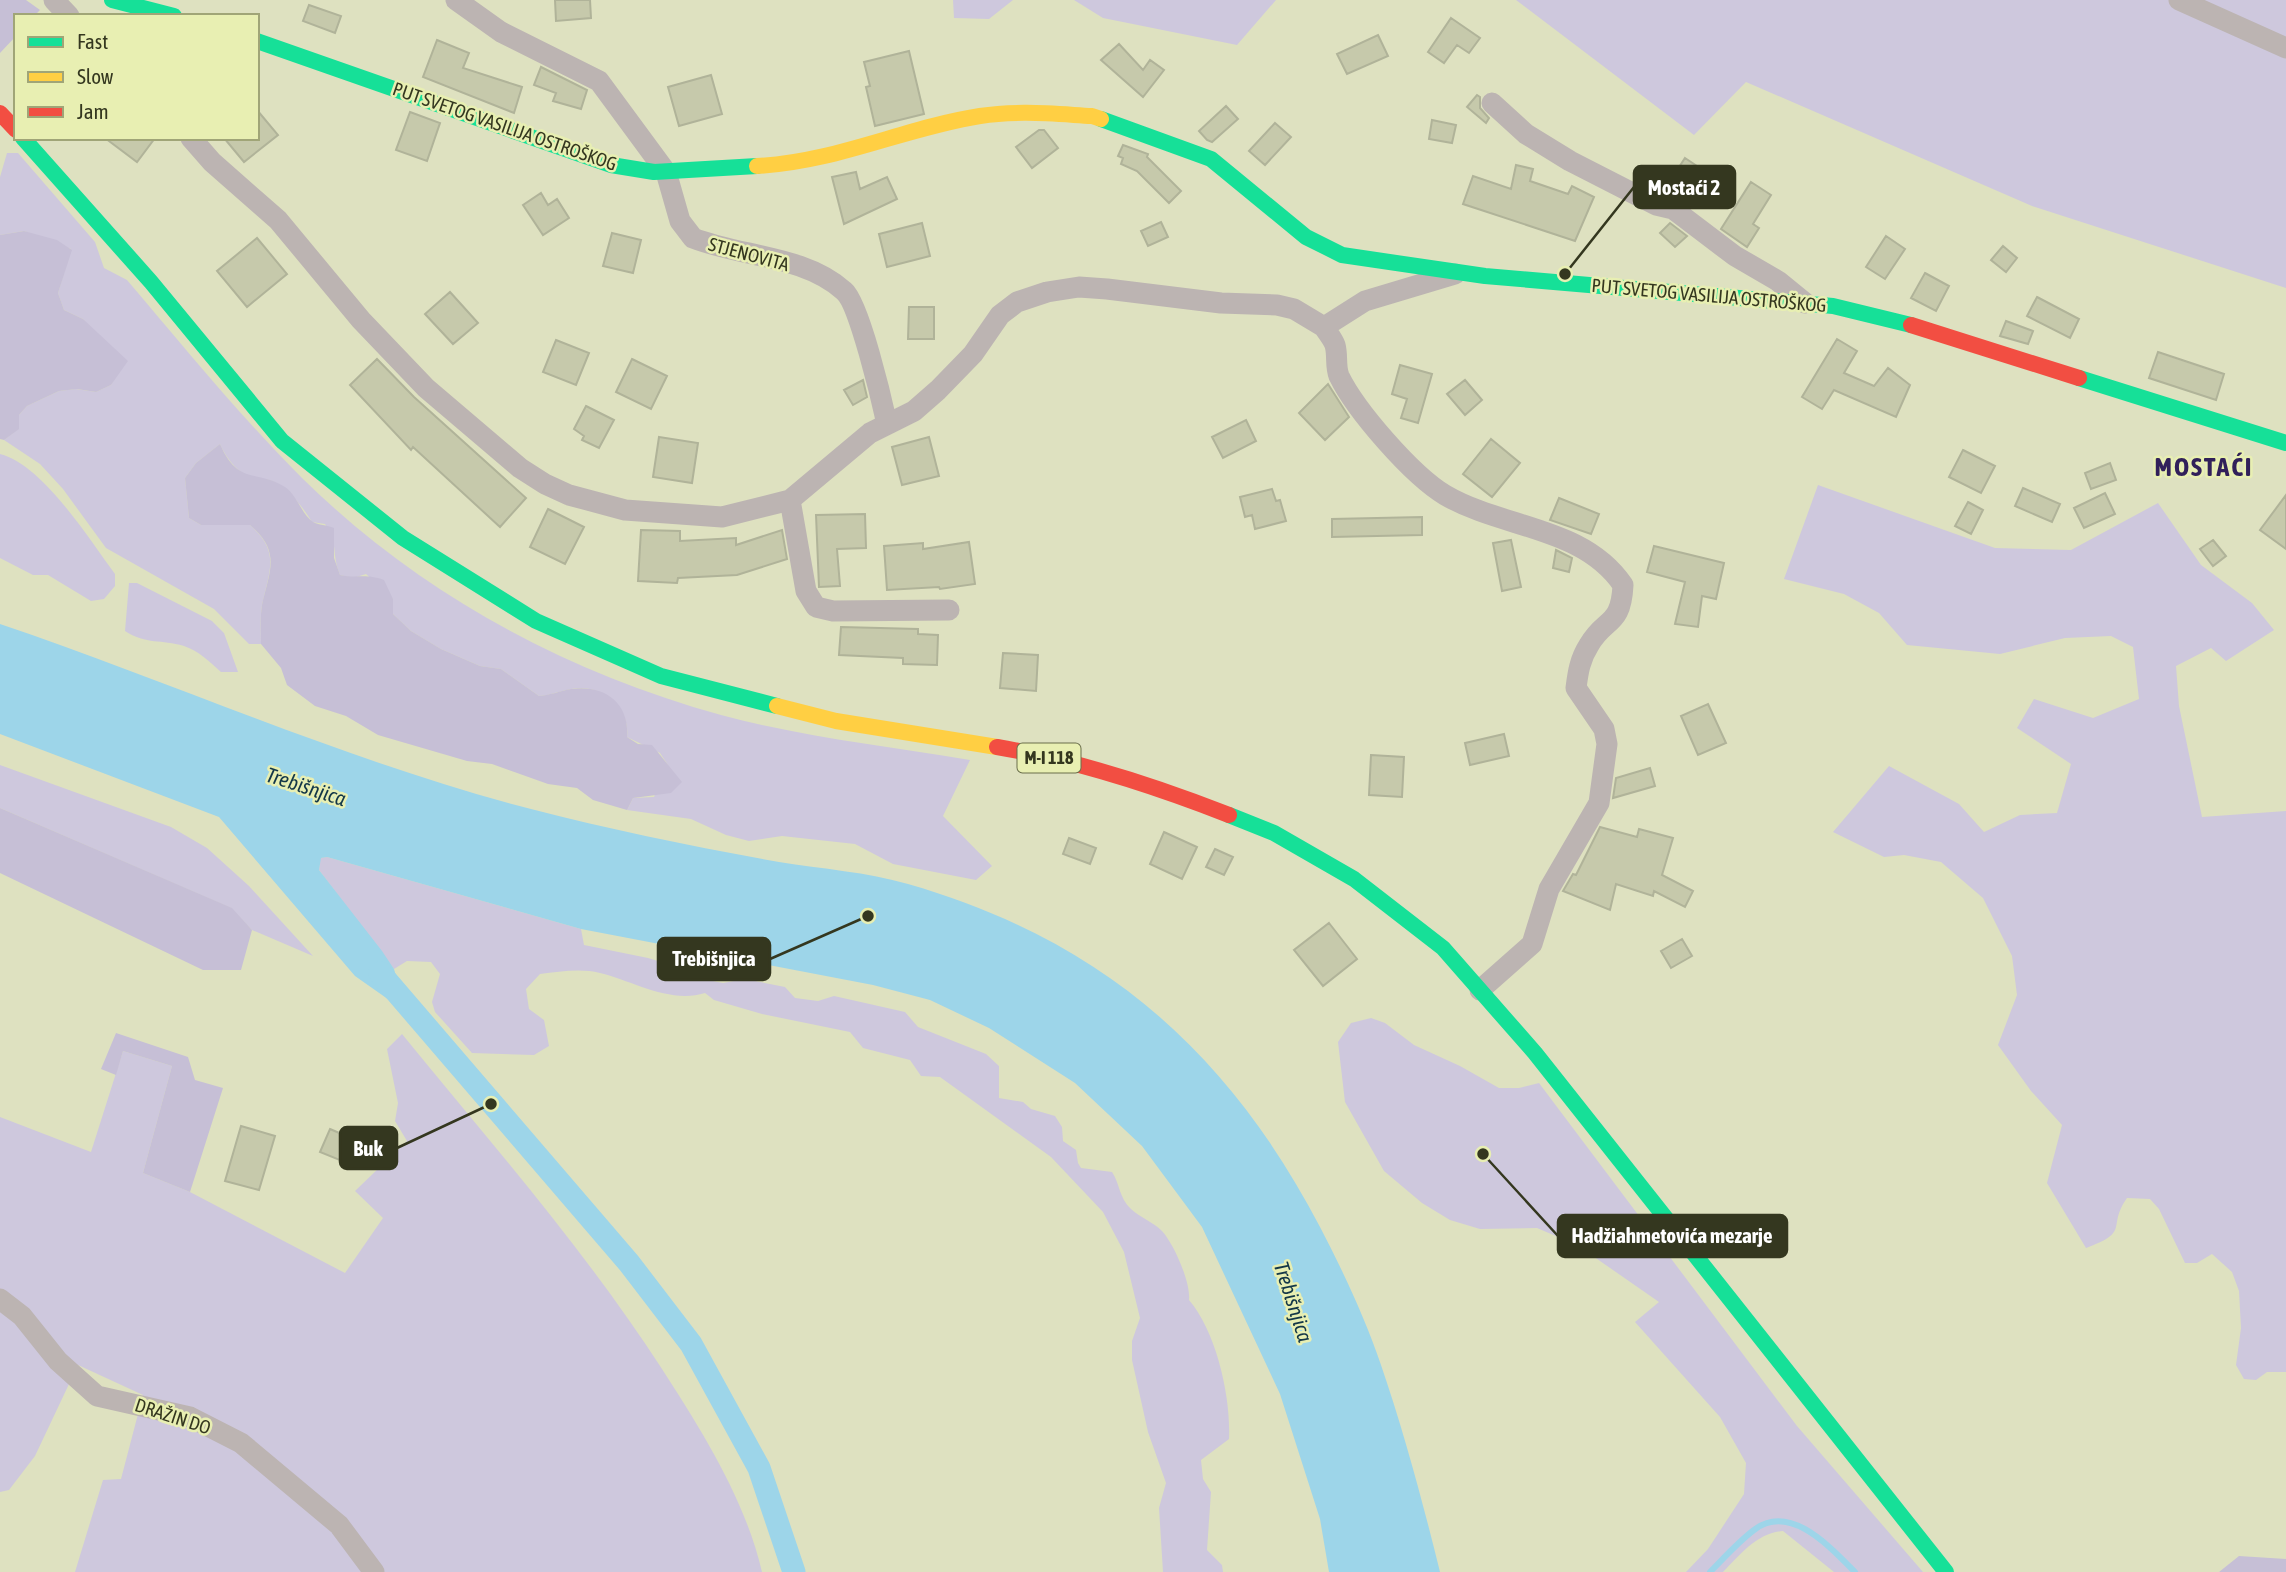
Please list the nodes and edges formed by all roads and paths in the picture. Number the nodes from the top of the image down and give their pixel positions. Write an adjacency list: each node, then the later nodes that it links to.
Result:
1 (54, 0): 5 (street)
2 (112, 0): 6 (main road)
3 (456, 0): 14 (street, STJENOVITA)
4 (2179, 0): 8 (street)
5 (67, 14)
6 (166, 14)
7 (259, 41): 14 (main road, PUT SVETOG VASILIJA OSTROŠKOG)
8 (2286, 48)
9 (1492, 103): 16 (street)
10 (0, 113): 11 (main road)
11 (14, 128)
12 (25, 140): 22 (main road, M-I 118)
13 (193, 140): 20 (street)
14 (666, 172): 15 (main road, PUT SVETOG VASILIJA OSTROŠKOG); 18 (street, STJENOVITA)
15 (1460, 272): 16 (main road, PUT SVETOG VASILIJA OSTROŠKOG); 17 (street)
16 (1805, 303): 19 (main road, PUT SVETOG VASILIJA OSTROŠKOG)
17 (1324, 327): 18 (street); 22 (street)
18 (887, 424): 20 (street)
19 (2286, 443)
20 (790, 500): 21 (street)
21 (949, 610)
22 (1480, 990): 25 (main road, M-I 118)
23 (0, 1299): 24 (street, DRAŽIN DO)
24 (374, 1572)
25 (1946, 1572)

